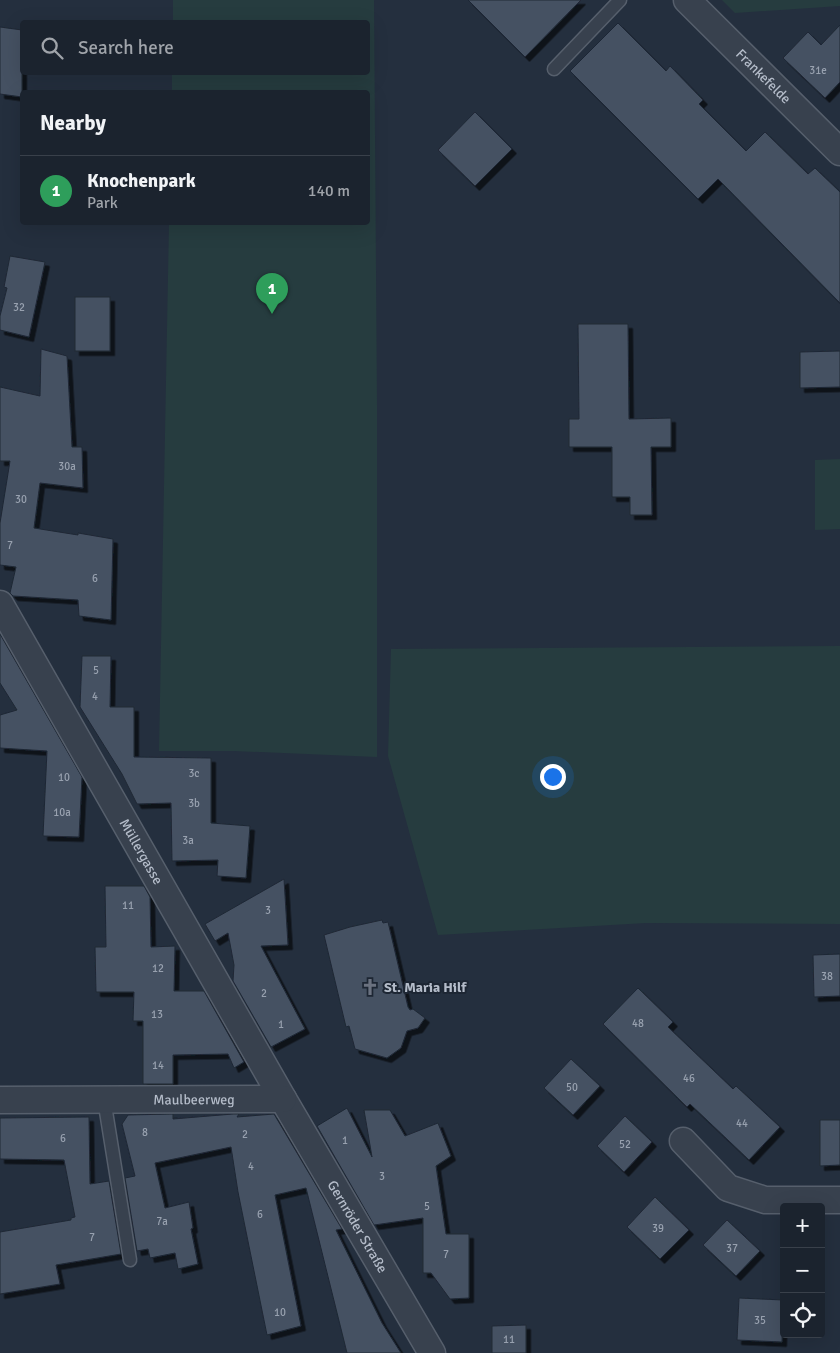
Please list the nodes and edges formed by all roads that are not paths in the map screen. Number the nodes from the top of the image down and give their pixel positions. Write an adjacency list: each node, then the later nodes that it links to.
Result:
1 (620, 0): 3 (lane)
2 (687, 0): 4 (street, Frankefelde)
3 (554, 69)
4 (840, 152)
5 (0, 604): 7 (street, Müllergasse)
6 (104, 1099): 7 (street, Maulbeerweg); 8 (street, Maulbeerweg); 11 (lane)
7 (284, 1099): 12 (street, Gernröder Straße)
8 (0, 1100)
9 (683, 1141): 10 (street)
10 (840, 1200)
11 (130, 1260)
12 (432, 1353)

